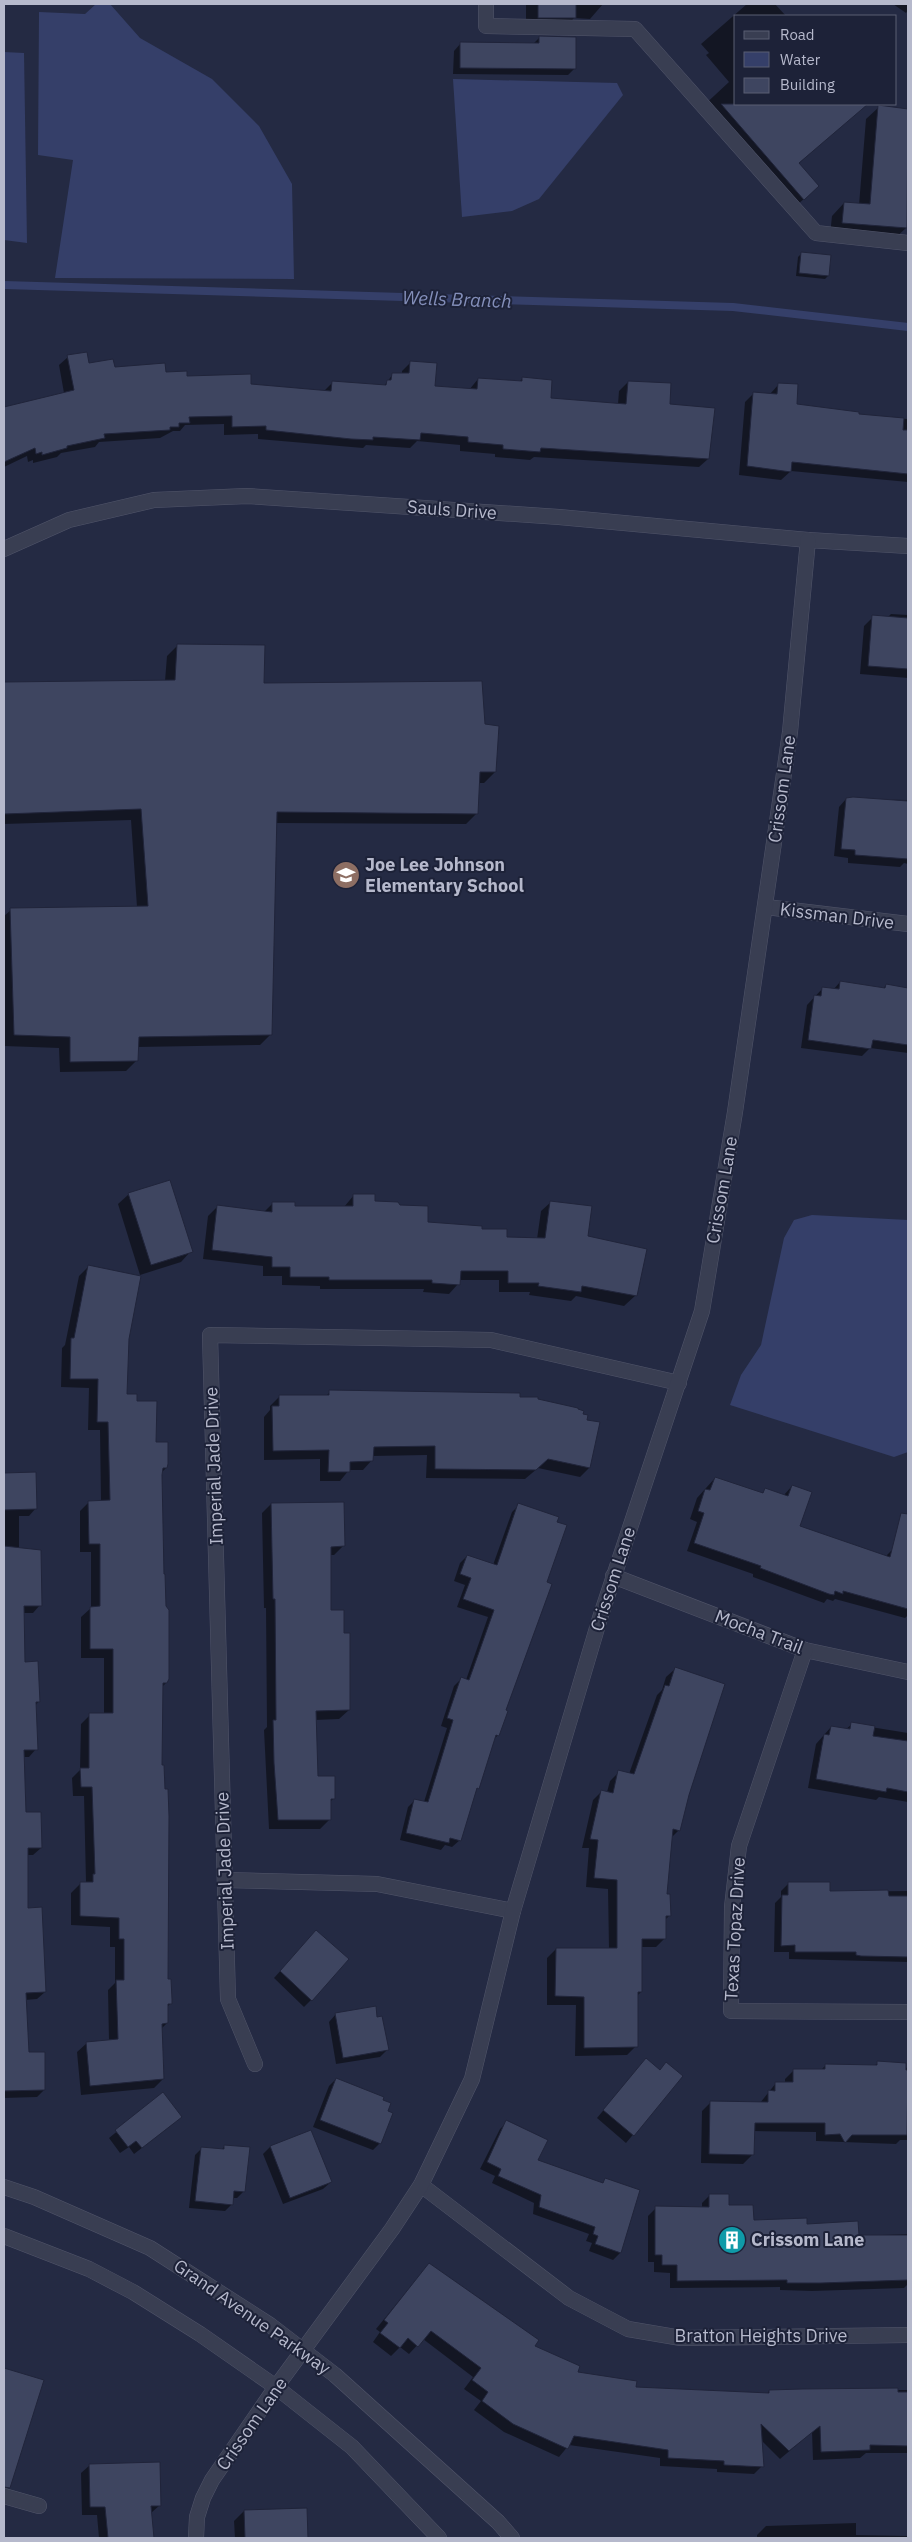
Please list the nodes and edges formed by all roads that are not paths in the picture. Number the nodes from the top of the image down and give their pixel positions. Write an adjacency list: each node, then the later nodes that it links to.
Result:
1 (486, 4): 2 (street)
2 (908, 243)
3 (808, 540): 4 (street, Sauls Drive); 5 (street, Sauls Drive); 6 (street, Crissom Lane)
4 (908, 546)
5 (4, 549)
6 (766, 907): 7 (street, Kissman Drive); 8 (street, Crissom Lane)
7 (908, 924)
8 (679, 1383): 9 (street, Crissom Lane); 12 (street, Imperial Jade Drive)
9 (613, 1576): 10 (street, Mocha Trail); 13 (street, Crissom Lane)
10 (805, 1650): 11 (street, Mocha Trail); 14 (street, Texas Topaz Drive)
11 (908, 1672)
12 (225, 1880): 13 (street); 15 (street, Imperial Jade Drive)
13 (512, 1911): 16 (street, Crissom Lane)
14 (908, 2012)
15 (255, 2064)
16 (421, 2185): 19 (street, Bratton Heights Drive); 20 (street, Crissom Lane)
17 (4, 2187): 20 (street, Grand Avenue Parkway)
18 (4, 2236): 21 (street)
19 (908, 2335)
20 (304, 2350): 21 (street, Crissom Lane); 26 (street, Grand Avenue Parkway)
21 (276, 2387): 24 (street, Crissom Lane); 25 (street)
22 (4, 2496): 23 (street)
23 (39, 2506)
24 (196, 2538)
25 (439, 2538)
26 (512, 2538)

